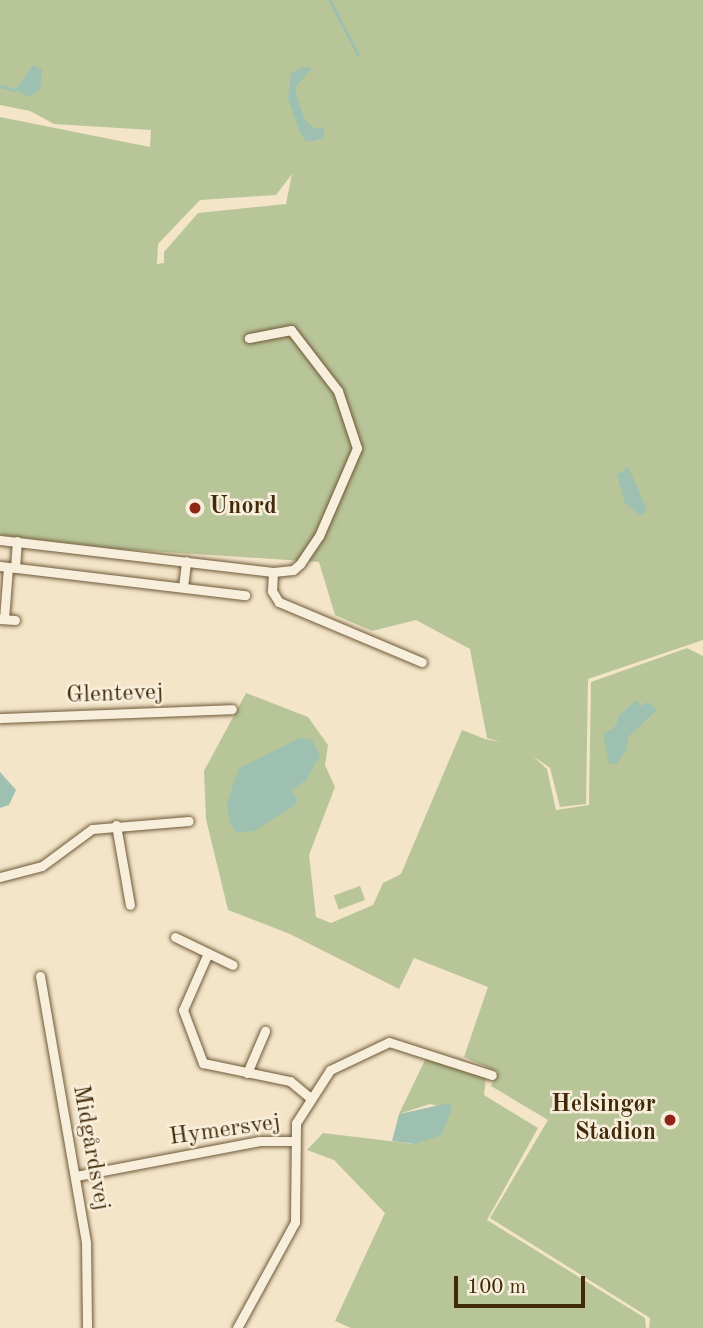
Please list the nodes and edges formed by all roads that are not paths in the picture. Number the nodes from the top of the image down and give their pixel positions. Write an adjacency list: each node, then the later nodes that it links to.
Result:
1 (249, 338): 6 (street)
2 (0, 540): 3 (street)
3 (17, 541): 4 (street); 5 (street)
4 (186, 561): 6 (street); 7 (street)
5 (8, 567): 7 (street); 9 (street)
6 (273, 572): 11 (street)
7 (183, 587): 8 (street)
8 (245, 594)
9 (2, 619): 10 (street)
10 (15, 620)
11 (422, 662)
12 (232, 709): 13 (street, Glentevej)
13 (0, 718)
14 (189, 821): 15 (street)
15 (117, 825): 16 (street); 17 (street)
16 (0, 877)
17 (130, 905)
18 (176, 937): 19 (street)
19 (208, 953): 20 (street); 23 (street)
20 (233, 965)
21 (40, 976): 27 (street, Midgårdsvej)
22 (265, 1031): 23 (street)
23 (247, 1073): 25 (street)
24 (492, 1075): 25 (street, Hymersvej)
25 (309, 1097): 26 (street, Hymersvej)
26 (295, 1141): 27 (street, Hymersvej); 29 (street)
27 (76, 1176): 28 (street, Midgårdsvej)
28 (87, 1328)
29 (237, 1328)

